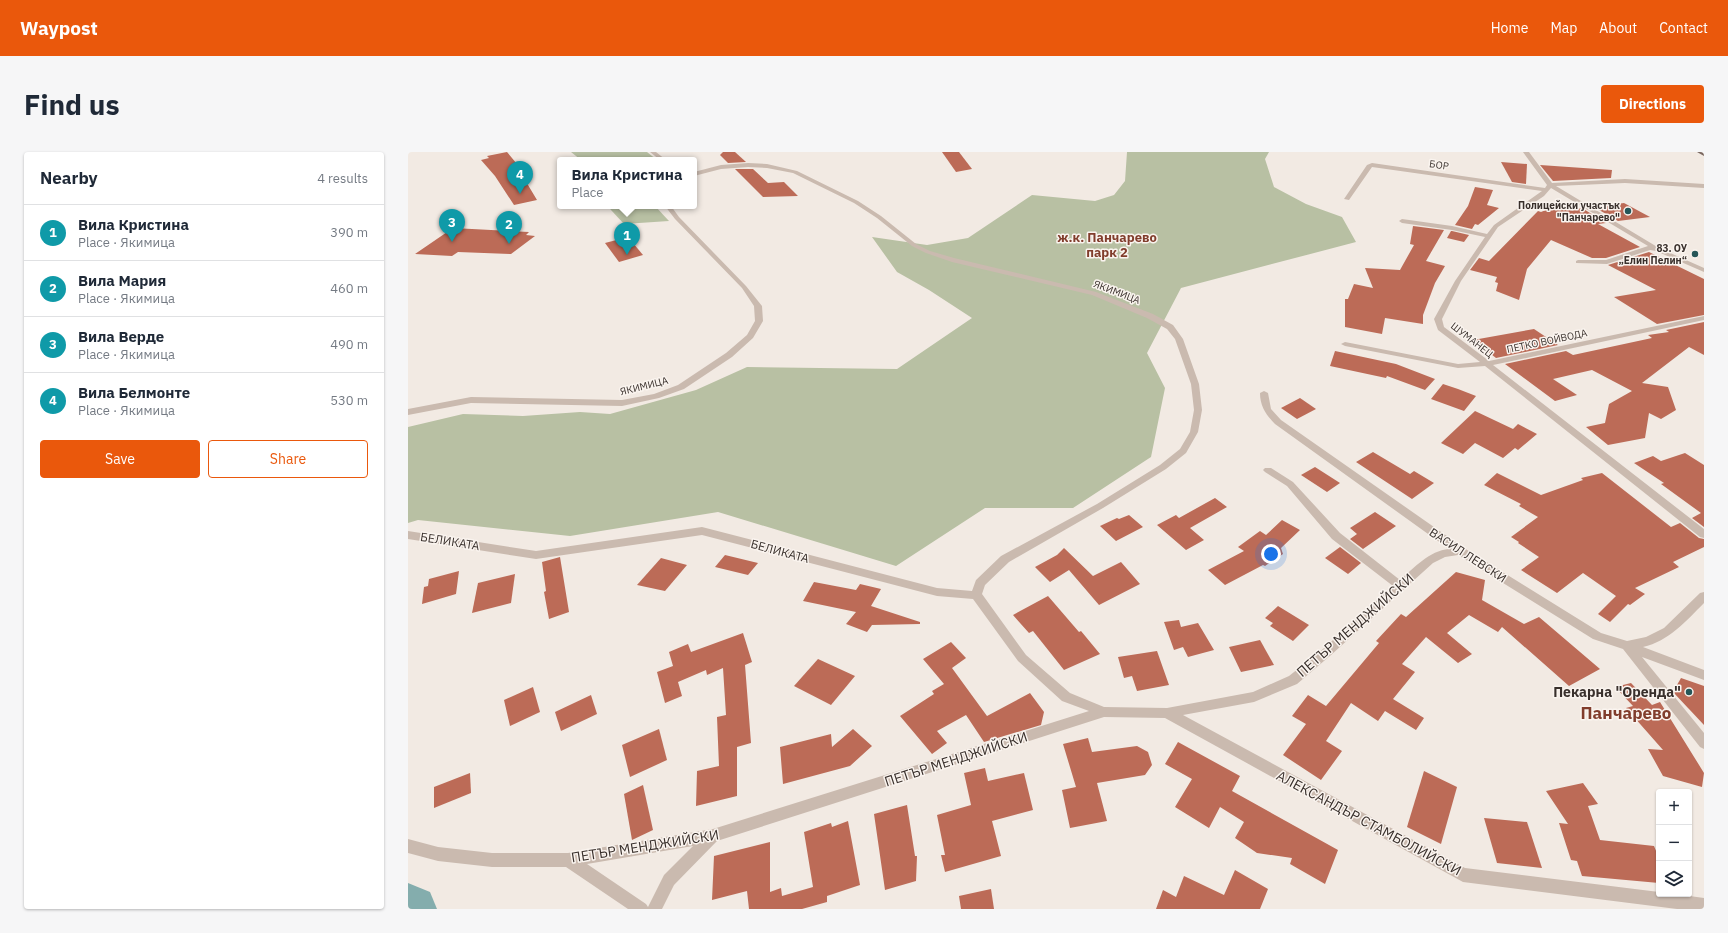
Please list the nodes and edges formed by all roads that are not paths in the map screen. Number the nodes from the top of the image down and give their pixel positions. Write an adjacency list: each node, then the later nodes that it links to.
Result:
1 (1526, 152): 8 (street)
2 (1700, 152): 3 (main road)
3 (1704, 154)
4 (707, 170): 5 (street); 6 (street, ЯКИМИЦА); 26 (street, ЯКИМИЦА)
5 (697, 171)
6 (697, 173)
7 (1704, 186): 8 (street)
8 (1548, 187): 9 (street, БОР); 12 (street, ШУМАНЕЦ); 13 (street)
9 (1347, 199)
10 (670, 209): 20 (street, ЯКИМИЦА)
11 (1402, 221): 12 (street)
12 (1489, 236): 18 (street, ШУМАНЕЦ)
13 (1658, 249): 14 (street); 15 (street)
14 (1578, 262)
15 (1704, 270)
16 (1704, 318): 18 (street, ПЕТКО ВОЙВОДА)
17 (1345, 344): 18 (street, ПЕТКО ВОЙВОДА)
18 (1487, 364): 22 (street, ШУМАНЕЦ)
19 (1264, 393): 24 (street, ВАСИЛ ЛЕВСКИ)
20 (408, 412)
21 (1268, 470): 25 (street)
22 (1704, 534)
23 (408, 535): 26 (street, БЕЛИКАТА)
24 (1460, 551): 25 (street, ПЕТЪР МЕНДЖИЙСКИ); 28 (street, ВАСИЛ ЛЕВСКИ)
25 (1401, 586): 31 (street, ПЕТЪР МЕНДЖИЙСКИ)
26 (976, 595): 30 (street)
27 (1704, 596): 28 (street)
28 (1628, 646): 29 (street, ВАСИЛ ЛЕВСКИ); 32 (street)
29 (1704, 676)
30 (1104, 712): 31 (street, ПЕТЪР МЕНДЖИЙСКИ); 33 (street, ПЕТЪР МЕНДЖИЙСКИ)
31 (1167, 713): 36 (street, АЛЕКСАНДЪР СТАМБОЛИЙСКИ)
32 (1704, 743)
33 (713, 836): 35 (street, ПЕТЪР МЕНДЖИЙСКИ); 38 (street)
34 (408, 846): 35 (street, ПЕТЪР МЕНДЖИЙСКИ)
35 (568, 860): 37 (street)
36 (1704, 905)
37 (641, 909)
38 (654, 909)

